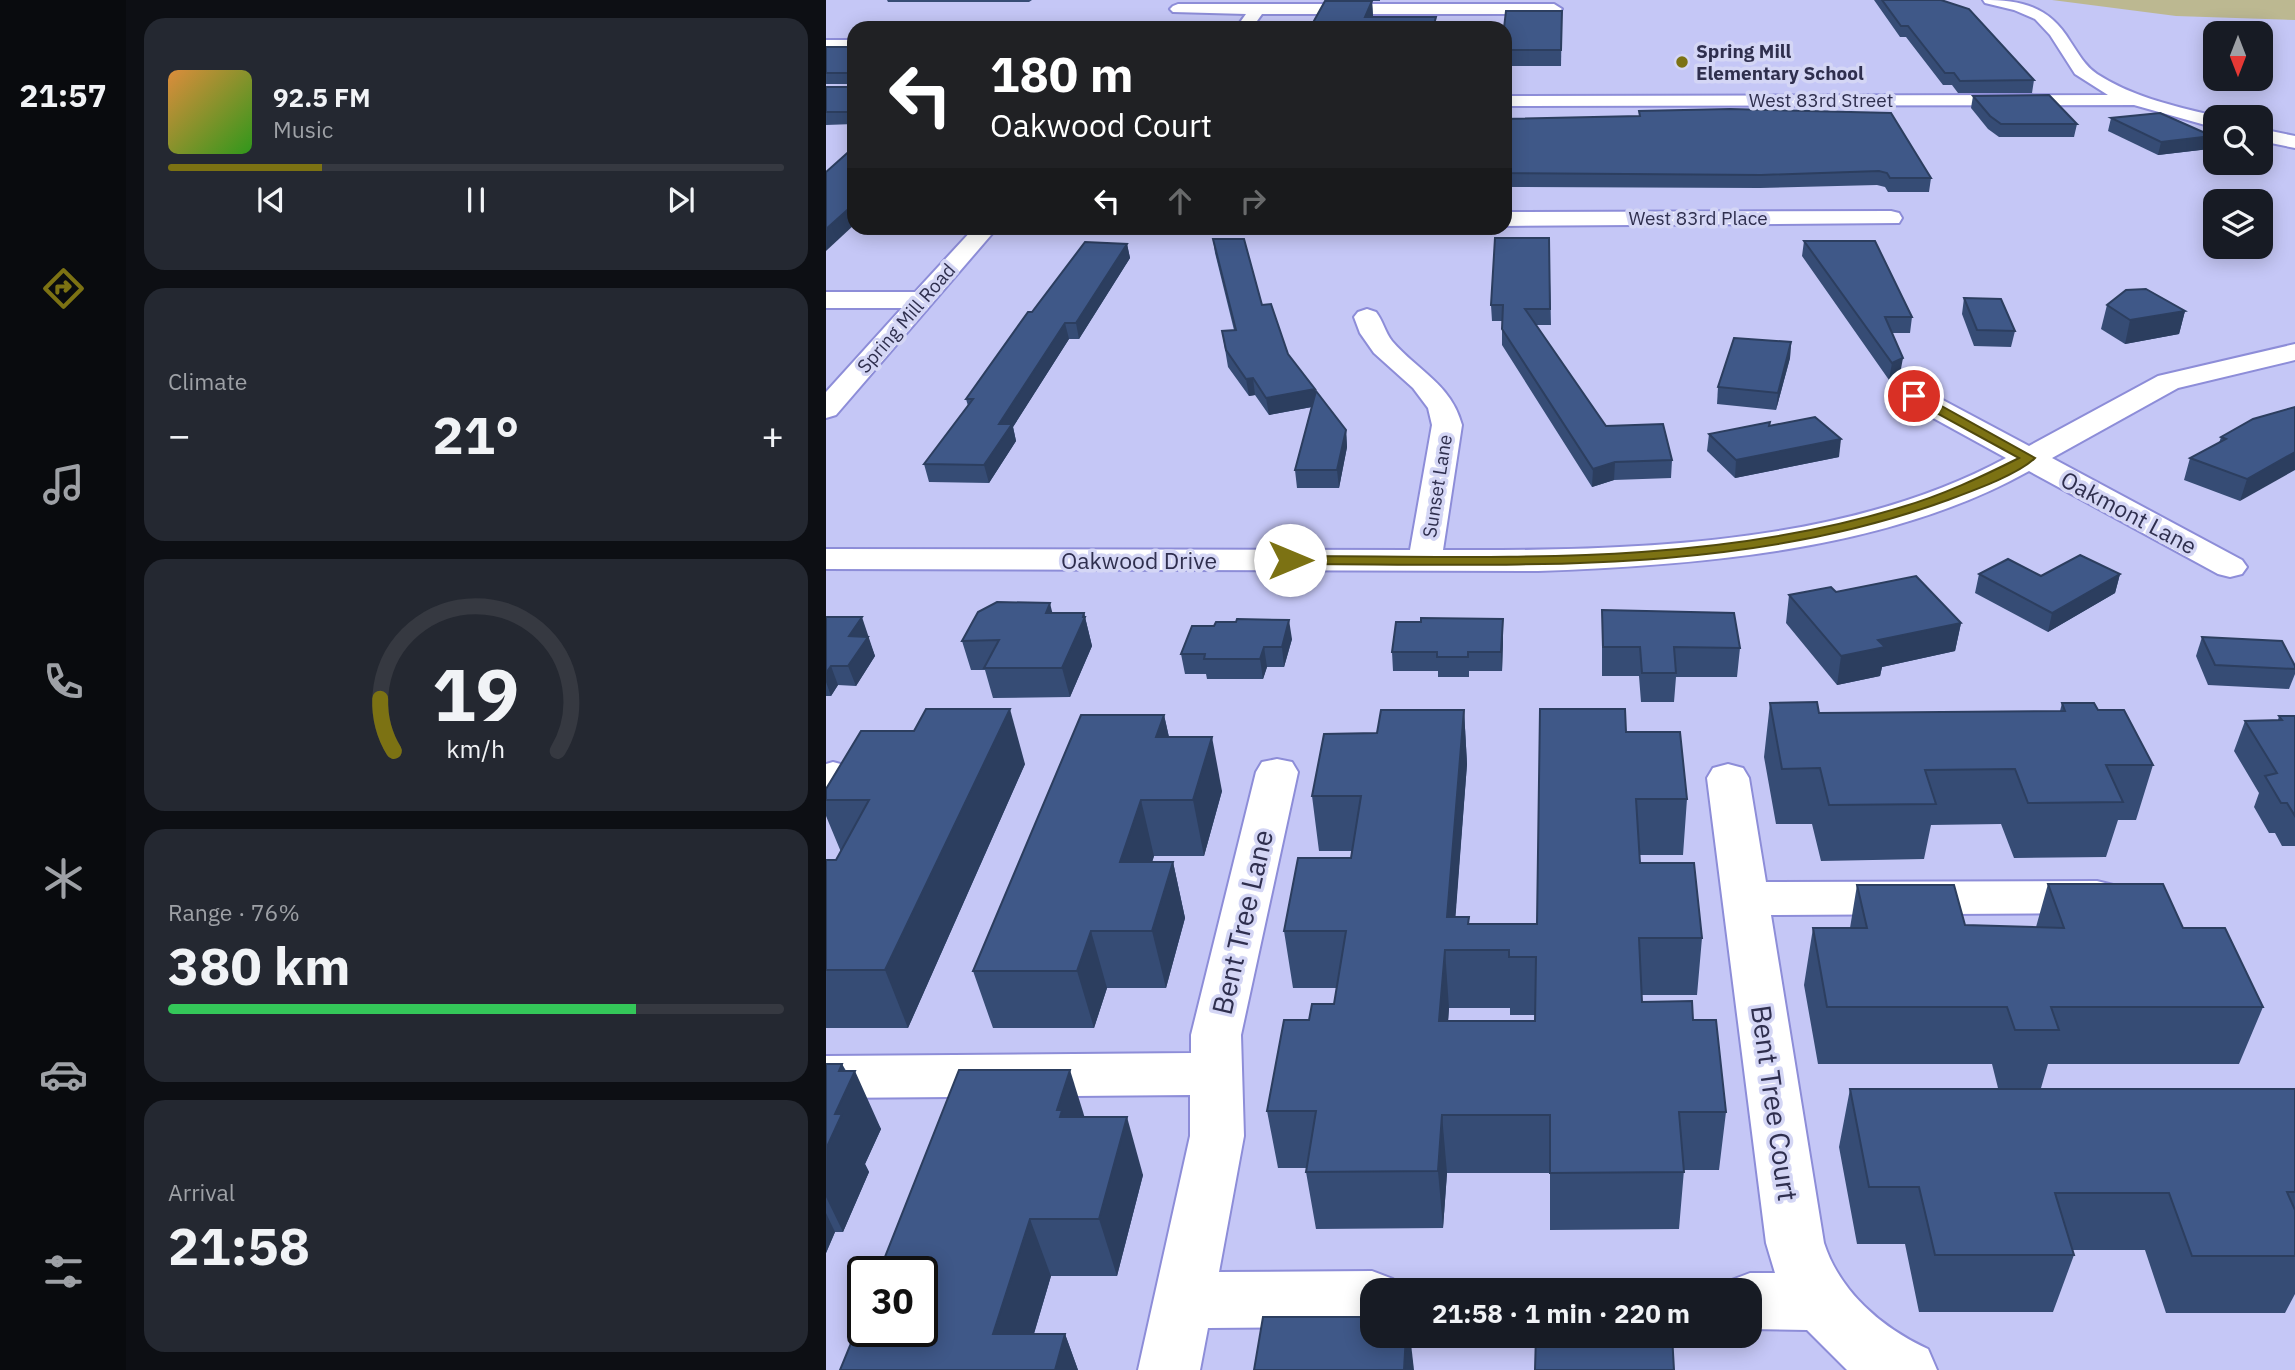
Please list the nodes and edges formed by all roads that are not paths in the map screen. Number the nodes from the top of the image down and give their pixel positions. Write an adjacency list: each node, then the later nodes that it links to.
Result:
1 (1990, 0): 11 (street)
2 (1178, 9): 3 (street)
3 (1257, 9): 4 (street); 5 (street)
4 (1554, 9)
5 (1249, 21)
6 (826, 45): 7 (street)
7 (847, 45)
8 (1512, 89): 9 (street)
9 (1562, 94): 10 (street, West 83rd Street); 11 (street, West 83rd Street)
10 (1512, 100)
11 (2137, 100): 12 (street)
12 (2203, 118)
13 (2273, 137): 14 (street)
14 (2295, 142)
15 (1891, 218): 16 (street, West 83rd Place)
16 (1512, 219)
17 (980, 235): 19 (street, Spring Mill Road)
18 (826, 300): 19 (street)
19 (922, 300): 23 (street, Spring Mill Road)
20 (1367, 317): 26 (street, Sunset Lane)
21 (2295, 352): 24 (street, Oakwood Drive)
22 (1914, 396): 24 (street, Oakmont Lane)
23 (826, 409)
24 (2029, 458): 26 (street, Oakwood Drive); 27 (street, Oakmont Lane)
25 (826, 559): 26 (street, Oakwood Drive)
26 (1425, 560)
27 (2230, 567)
28 (1278, 772): 32 (street, Bent Tree Lane)
29 (1728, 778): 31 (street, Bent Tree Court)
30 (2137, 897): 31 (street)
31 (1745, 899): 37 (street, Bent Tree Court)
32 (1217, 1074): 33 (street); 35 (street, Bent Tree Lane)
33 (826, 1077)
34 (1360, 1299): 35 (street)
35 (1184, 1300): 38 (street, Bent Tree Lane)
36 (1762, 1301): 37 (street)
37 (1822, 1302): 39 (street)
38 (1169, 1370)
39 (1906, 1370)

